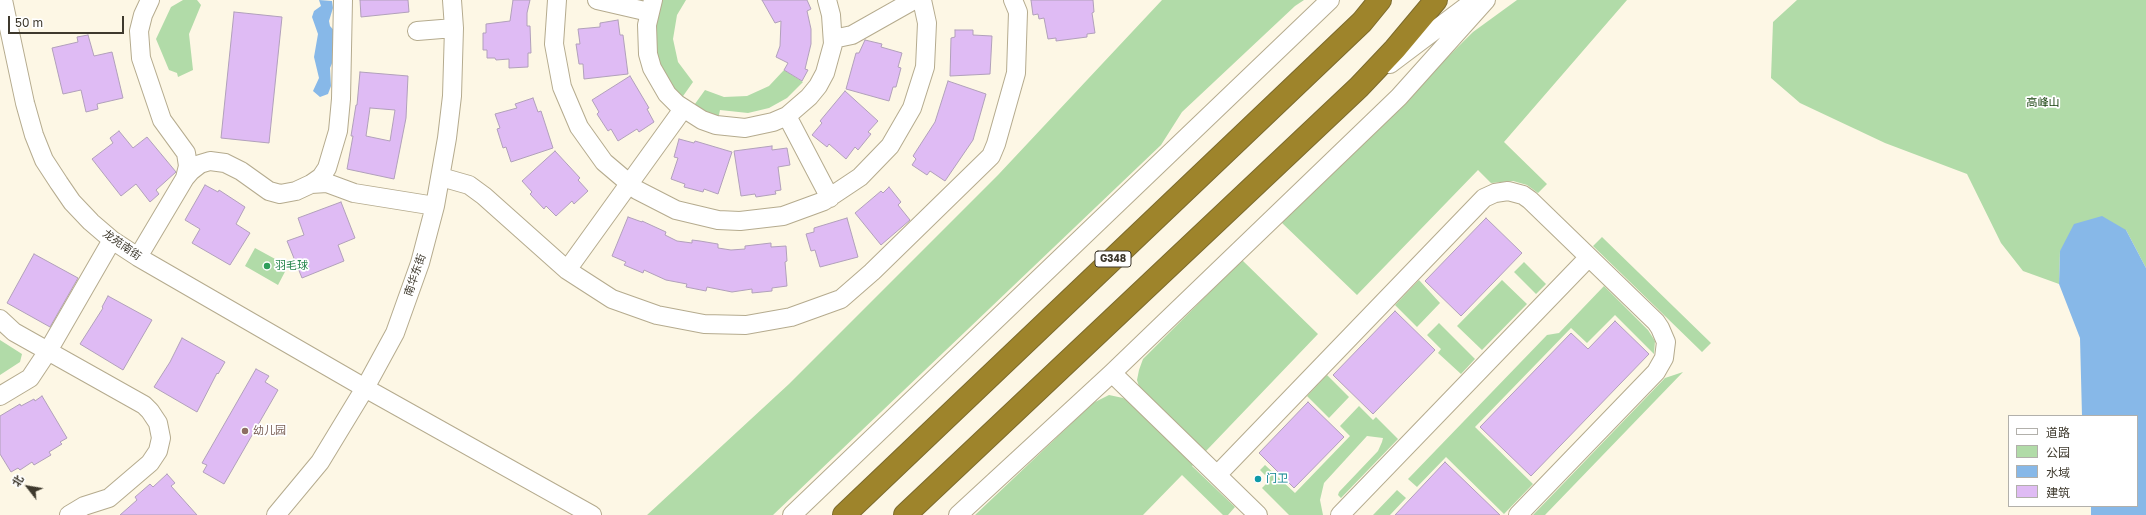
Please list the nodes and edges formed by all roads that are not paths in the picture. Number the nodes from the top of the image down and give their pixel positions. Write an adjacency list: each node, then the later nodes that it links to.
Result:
1 (2, 0): 33 (street, 龙苑南街)
2 (150, 0): 23 (street)
3 (343, 0): 24 (street)
4 (452, 0): 17 (street, 南华东街)
5 (557, 0): 29 (street)
6 (597, 0): 16 (street)
7 (827, 0): 19 (street)
8 (914, 0): 19 (street)
9 (922, 0): 31 (street)
10 (1014, 0): 36 (street)
11 (1330, 0): 46 (street)
12 (1380, 0): 47 (highway, G348)
13 (1436, 0): 20 (highway)
14 (1475, 0): 20 (street)
15 (1486, 0): 39 (street)
16 (651, 6): 21 (street)
17 (454, 28): 18 (street); 26 (street, 南华东街)
18 (417, 31)
19 (833, 39): 22 (street)
20 (1359, 87): 48 (highway)
21 (683, 109): 22 (street); 29 (street)
22 (786, 116): 31 (street)
23 (179, 143): 25 (street); 27 (street)
24 (334, 149): 28 (street); 30 (street)
25 (217, 162): 27 (street); 28 (street)
26 (441, 177): 32 (street, 南华东街); 36 (street)
27 (185, 178): 34 (street)
28 (311, 184): 30 (street)
29 (630, 184): 31 (street); 36 (street)
30 (345, 190): 32 (street)
31 (830, 198)
32 (435, 206): 40 (street, 南华东街)
33 (112, 240): 34 (street, 龙苑南街); 38 (street)
34 (138, 257): 40 (street, 龙苑南街)
35 (1589, 257): 42 (street); 51 (street); 52 (street)
36 (567, 270)
37 (0, 319): 38 (street)
38 (48, 351): 41 (street); 43 (street)
39 (1112, 373): 42 (street); 49 (street)
40 (365, 388): 44 (street, 南华东街); 45 (street, 龙苑南街)
41 (0, 396)
42 (1217, 475): 50 (street)
43 (69, 515)
44 (276, 515)
45 (592, 515)
46 (792, 515)
47 (844, 515)
48 (905, 515)
49 (958, 515)
50 (1258, 515)
51 (1340, 515)
52 (1518, 515)

